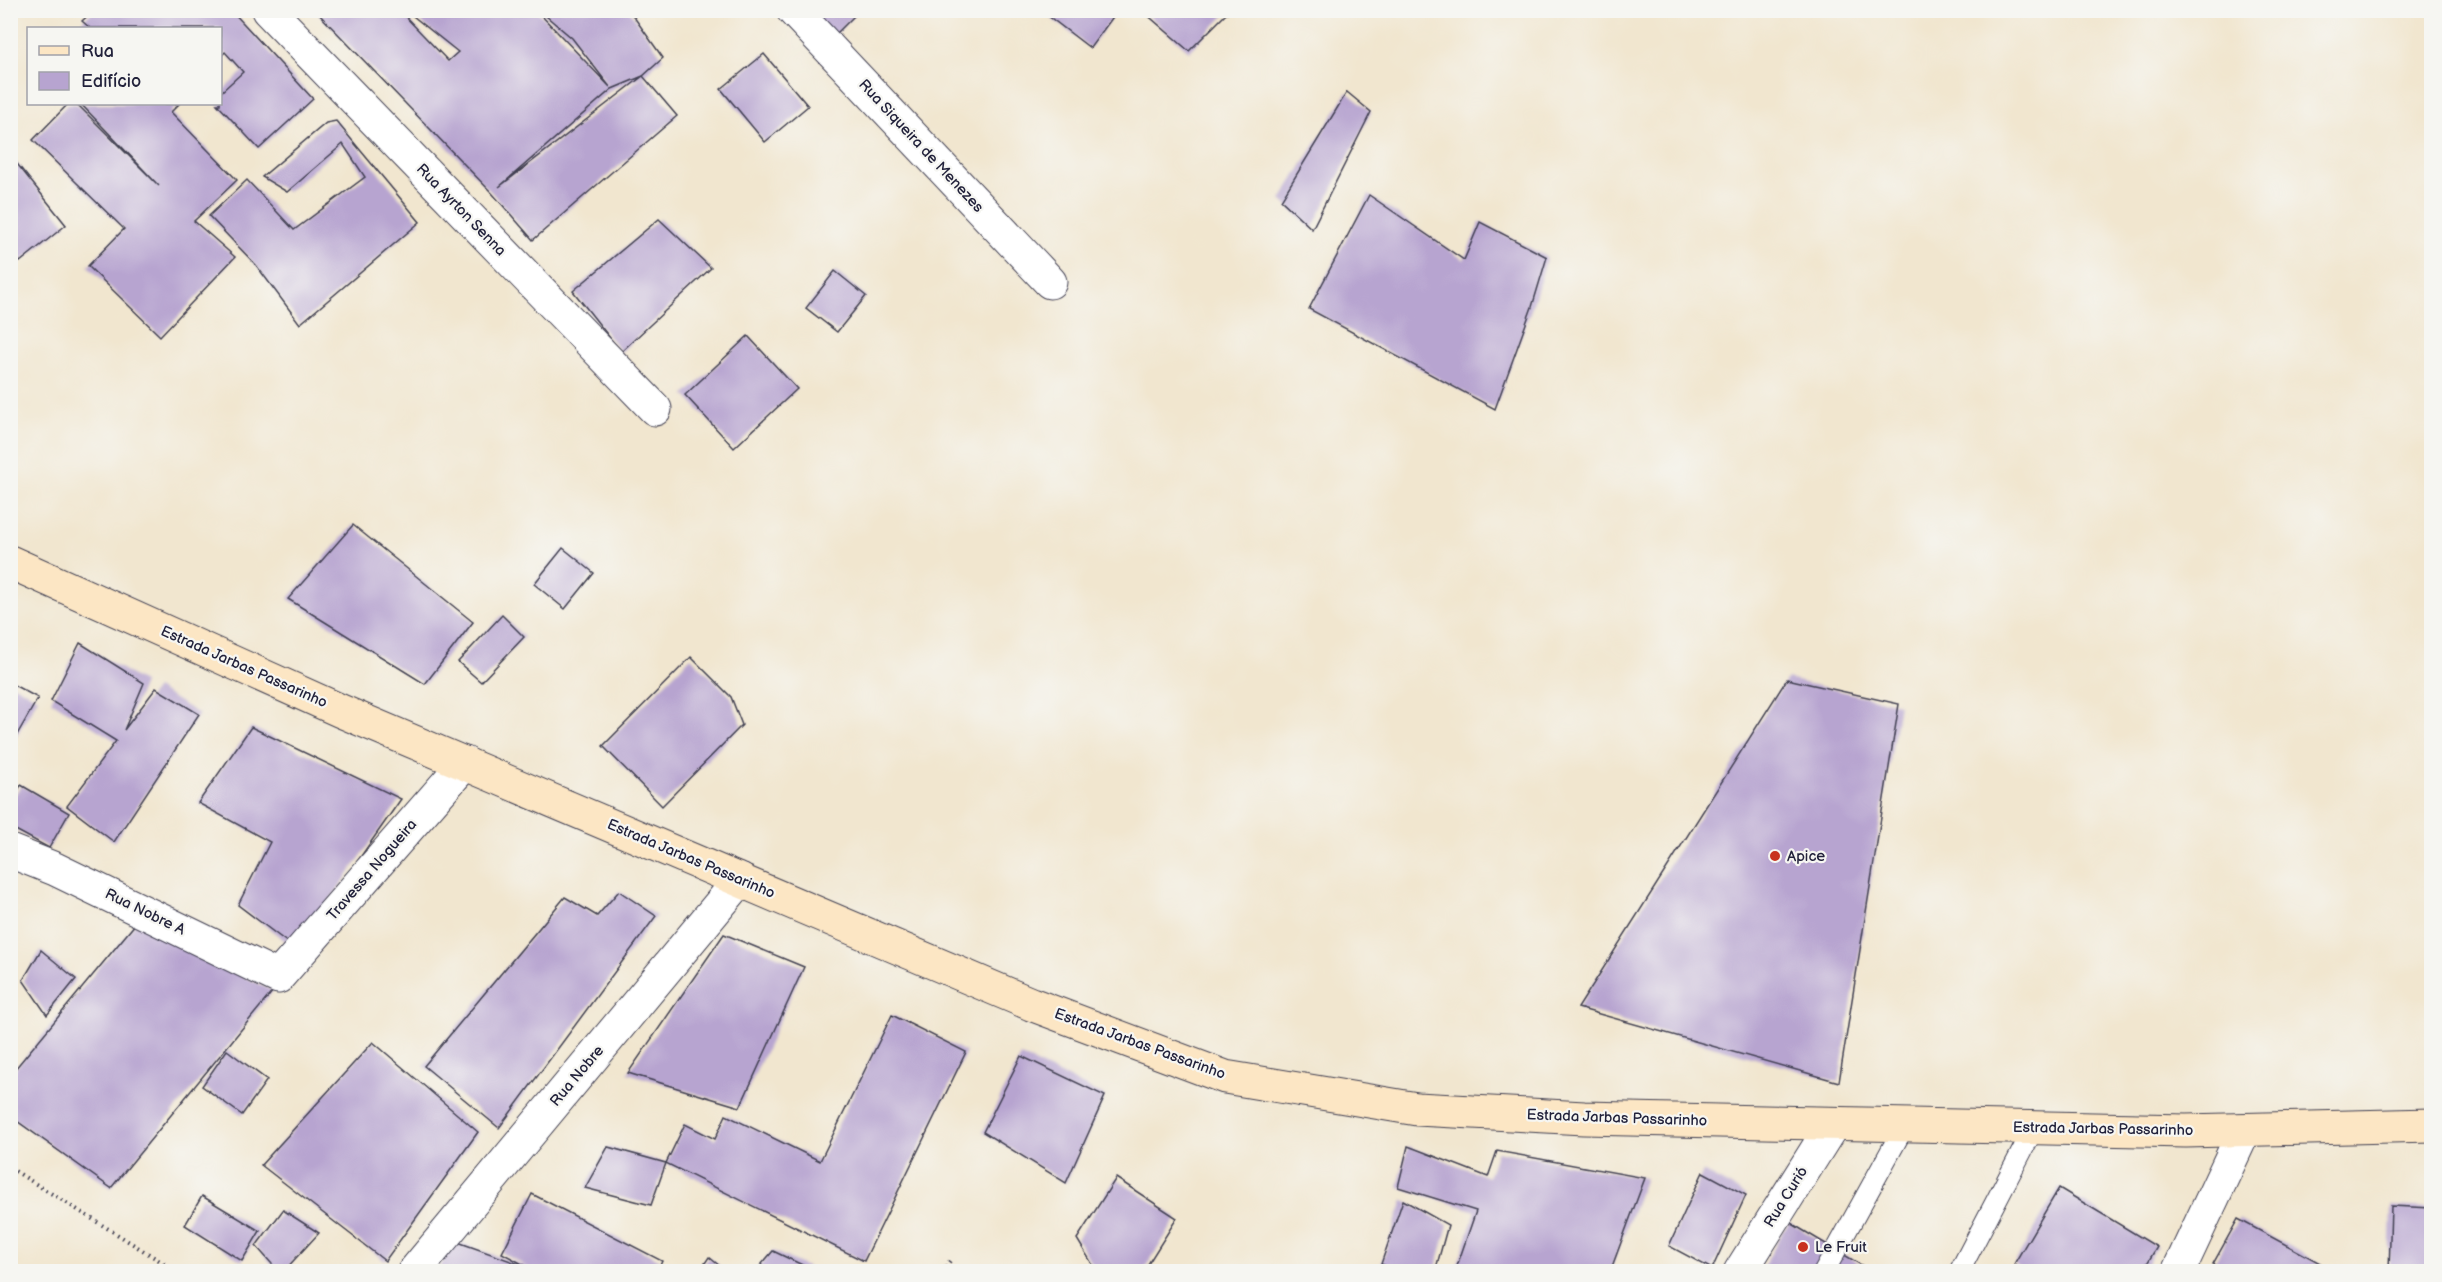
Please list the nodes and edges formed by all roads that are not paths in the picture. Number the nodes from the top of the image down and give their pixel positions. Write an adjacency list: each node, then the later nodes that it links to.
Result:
1 (268, 10): 4 (street, Rua Ayrton Senna)
2 (793, 10): 3 (street, Rua Siqueira de Menezes)
3 (1050, 282)
4 (655, 409)
5 (10, 562): 6 (street, Estrada Jarbas Passarinho)
6 (465, 763): 8 (street, Estrada Jarbas Passarinho); 9 (street, Travessa Nogueira)
7 (10, 851): 9 (street, Rua Nobre A)
8 (740, 880): 10 (street, Estrada Jarbas Passarinho); 15 (street, Rua Nobre)
9 (278, 977)
10 (1833, 1124): 11 (street, Estrada Jarbas Passarinho); 16 (street, Rua Curió)
11 (1905, 1125): 13 (street, Estrada Jarbas Passarinho); 17 (lane)
12 (2432, 1125): 14 (street, Estrada Jarbas Passarinho)
13 (2034, 1128): 14 (street, Estrada Jarbas Passarinho); 18 (lane)
14 (2244, 1131): 19 (street)
15 (414, 1272)
16 (1740, 1272)
17 (1824, 1272)
18 (1959, 1272)
19 (2178, 1272)

